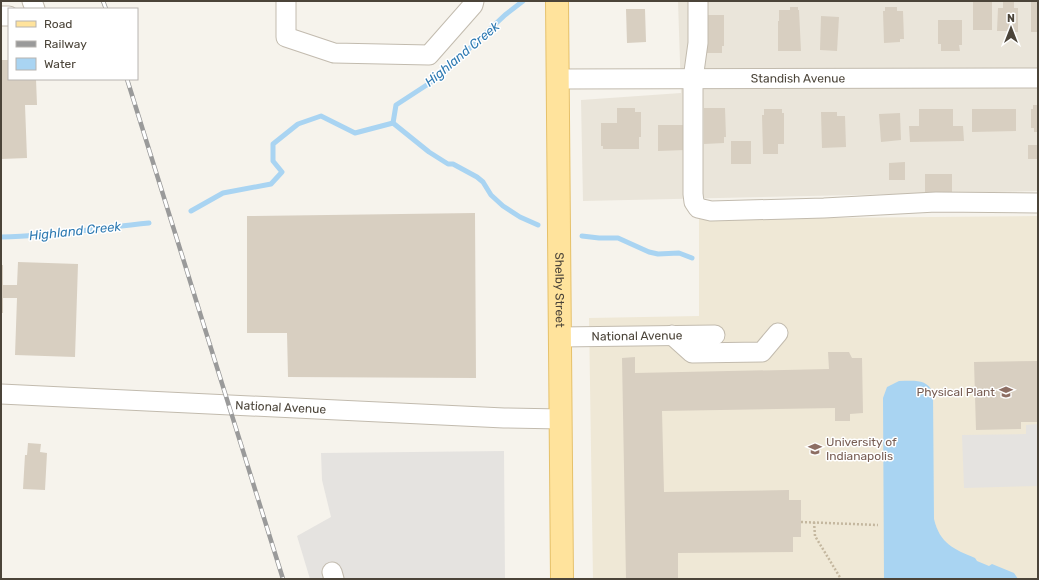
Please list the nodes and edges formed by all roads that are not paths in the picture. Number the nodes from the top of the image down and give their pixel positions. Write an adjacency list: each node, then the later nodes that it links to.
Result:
1 (286, 1): 2 (street)
2 (474, 1)
3 (557, 1): 6 (main road, Shelby Street)
4 (698, 1): 7 (street)
5 (1038, 78): 7 (street, Standish Avenue)
6 (558, 79): 7 (street, Standish Avenue); 12 (main road, Shelby Street)
7 (693, 79): 8 (street)
8 (1038, 203)
9 (778, 334): 10 (street)
10 (672, 335): 11 (street, National Avenue); 12 (street, National Avenue)
11 (715, 335)
12 (560, 337): 14 (main road, Shelby Street)
13 (1, 394): 14 (street, National Avenue)
14 (560, 419): 15 (main road, Shelby Street)
15 (562, 579)

